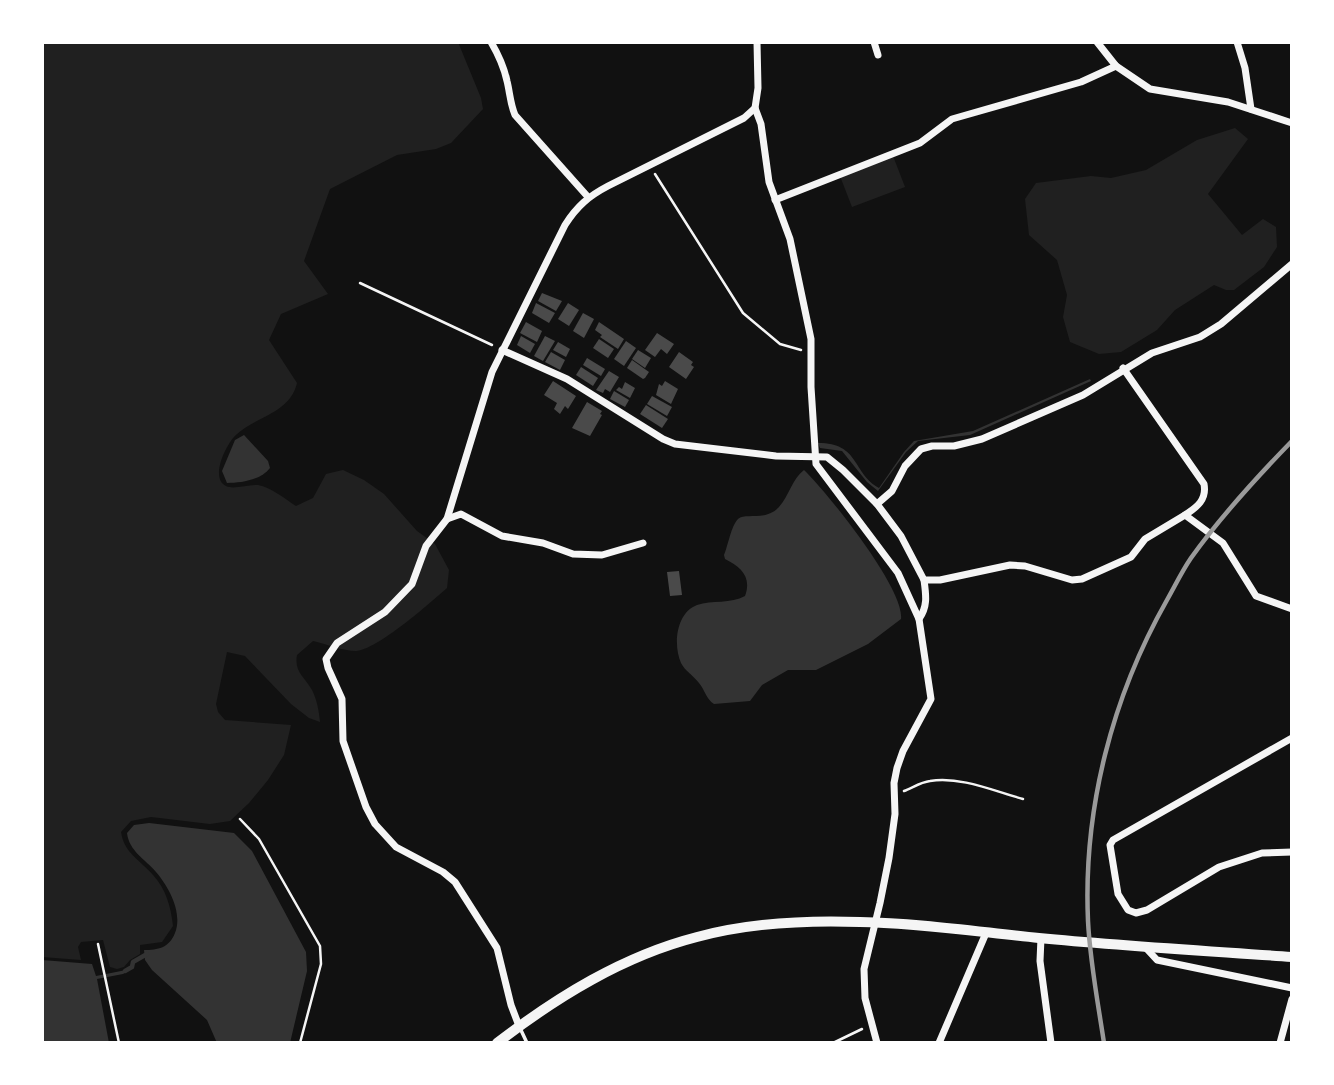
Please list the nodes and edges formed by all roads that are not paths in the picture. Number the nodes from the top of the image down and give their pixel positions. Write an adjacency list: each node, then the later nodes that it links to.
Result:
1 (491, 42): 11 (street)
2 (758, 42): 8 (street)
3 (874, 42): 6 (street)
4 (1097, 42): 7 (street)
5 (1237, 42): 9 (street)
6 (878, 55)
7 (1116, 66): 9 (street); 12 (street)
8 (755, 108): 11 (street); 12 (street)
9 (1251, 109): 10 (street)
10 (1292, 123)
11 (588, 197): 14 (street)
12 (775, 200): 16 (street)
13 (1292, 264): 15 (street)
14 (502, 350): 16 (street); 19 (street)
15 (1123, 368): 17 (street); 18 (street)
16 (815, 456): 17 (street); 23 (street)
17 (877, 504): 21 (street)
18 (1185, 515): 21 (street); 22 (street)
19 (446, 519): 20 (street); 32 (street)
20 (643, 543)
21 (924, 580): 23 (street)
22 (1292, 609)
23 (919, 619): 35 (street)
24 (1292, 738): 25 (street)
25 (1292, 852)
26 (985, 933): 27 (highway); 32 (highway); 36 (street)
27 (1041, 938): 28 (highway); 37 (street)
28 (1145, 947): 29 (highway); 30 (street)
29 (1292, 956)
30 (1292, 988)
31 (1292, 999): 38 (street)
32 (519, 1024): 33 (highway); 34 (lane)
33 (497, 1043)
34 (527, 1043)
35 (877, 1043)
36 (939, 1043)
37 (1051, 1043)
38 (1280, 1043)

